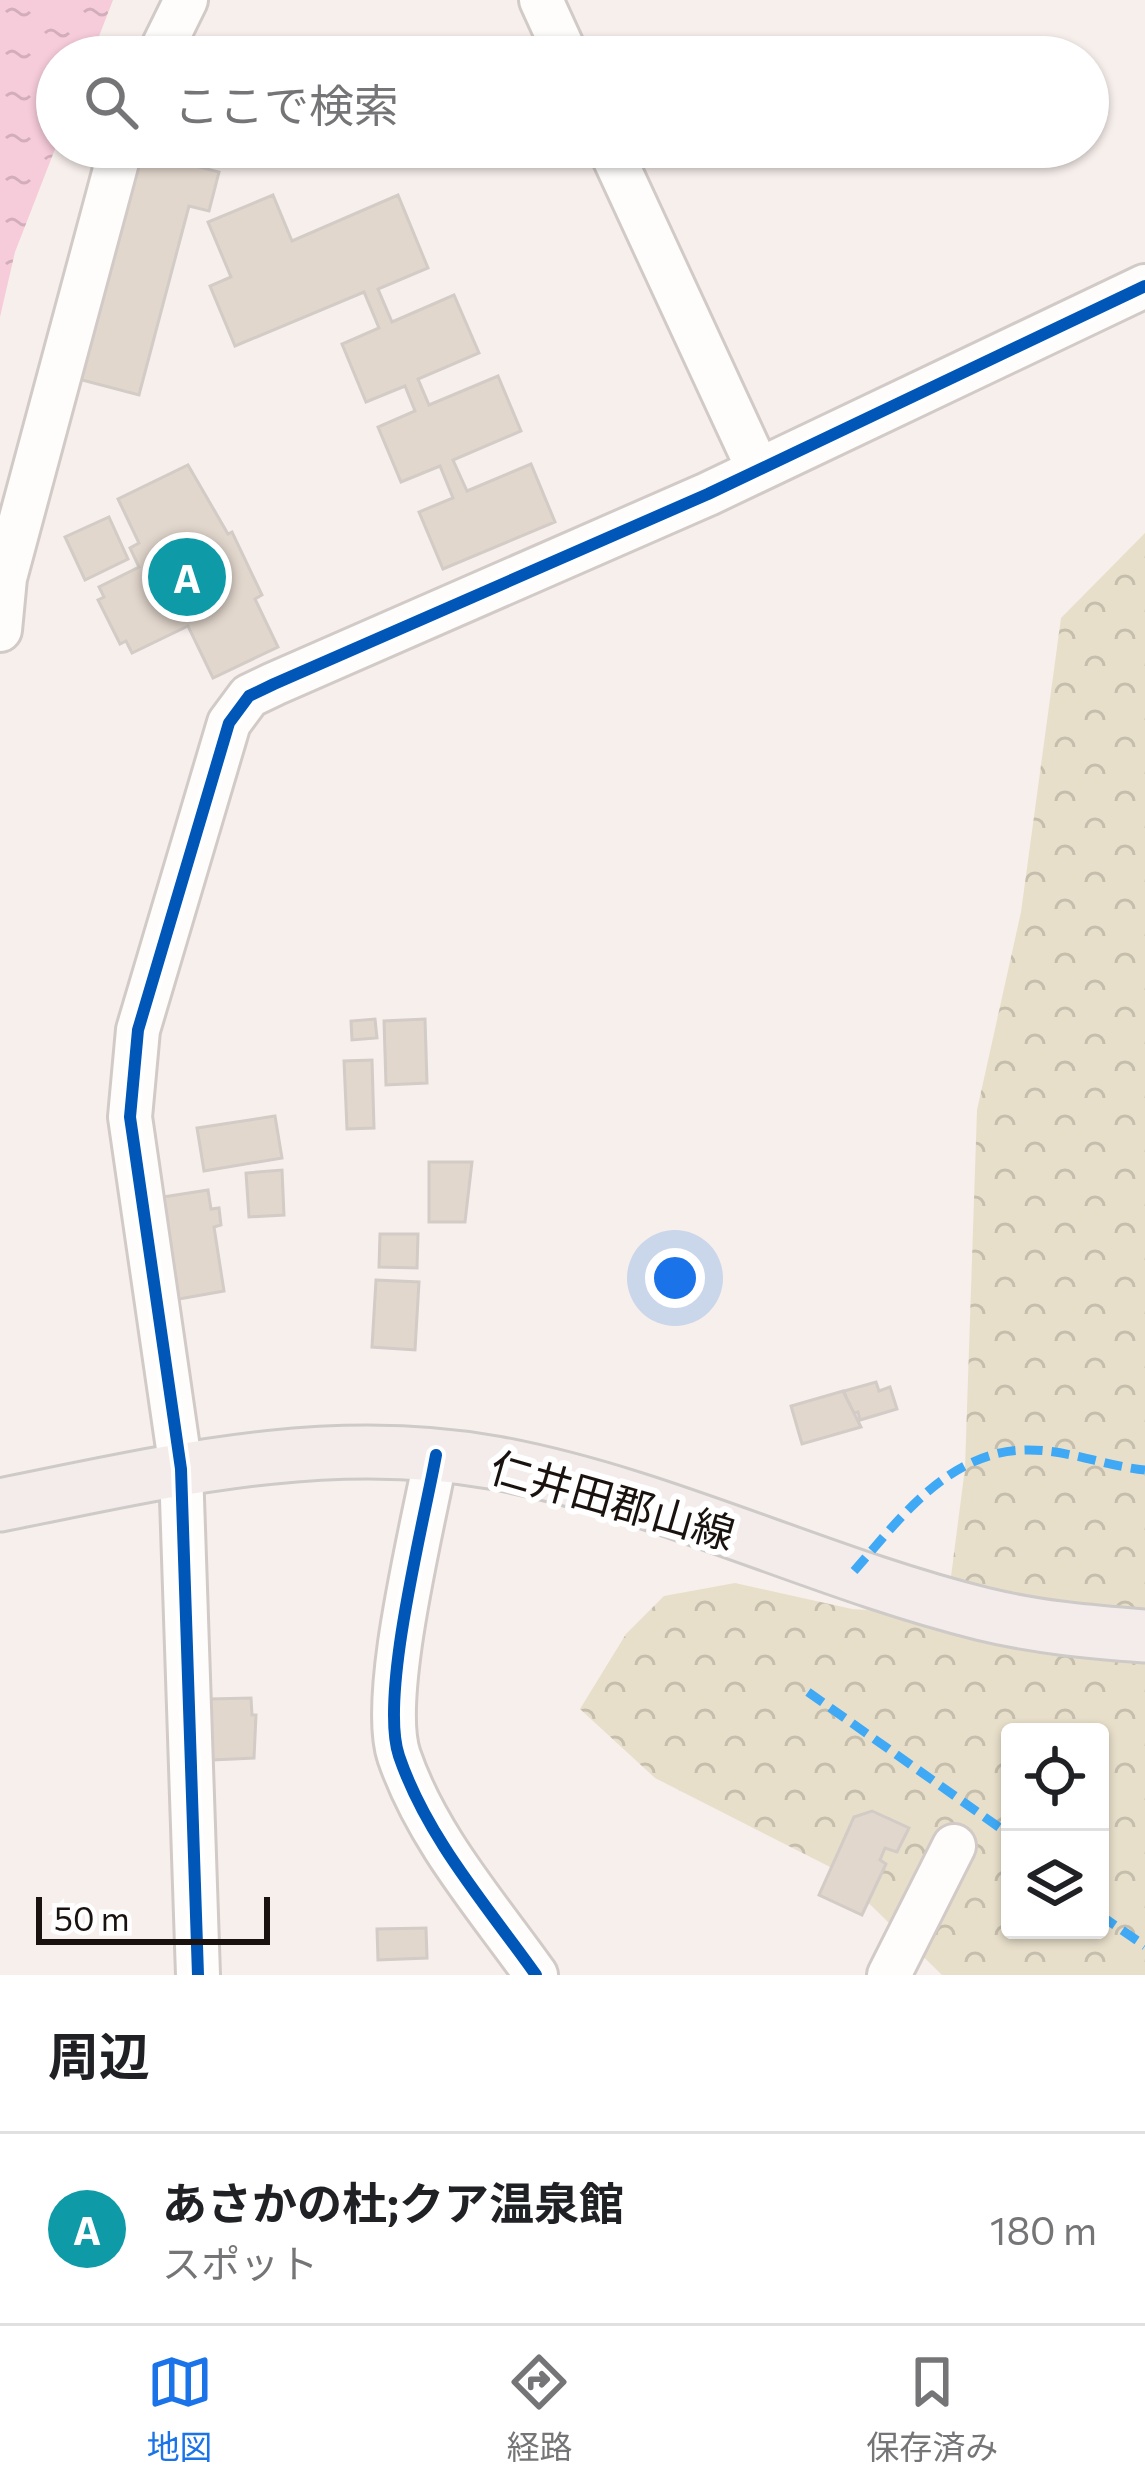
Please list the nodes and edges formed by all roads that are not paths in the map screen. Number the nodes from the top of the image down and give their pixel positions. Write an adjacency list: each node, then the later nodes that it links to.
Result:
1 (186, 0): 3 (street)
2 (541, 0): 4 (street)
3 (168, 36)
4 (557, 36)
5 (115, 168): 9 (street)
6 (619, 168): 8 (street)
7 (1145, 286): 8 (street)
8 (758, 470): 11 (street)
9 (0, 630)
10 (436, 1455): 11 (main road, 仁井田郡山線); 13 (main road, 仁井田郡山線); 16 (street)
11 (181, 1469): 12 (main road, 仁井田郡山線); 15 (street)
12 (0, 1504)
13 (1145, 1636)
14 (954, 1846): 17 (street)
15 (198, 1975)
16 (536, 1975)
17 (890, 1975)

